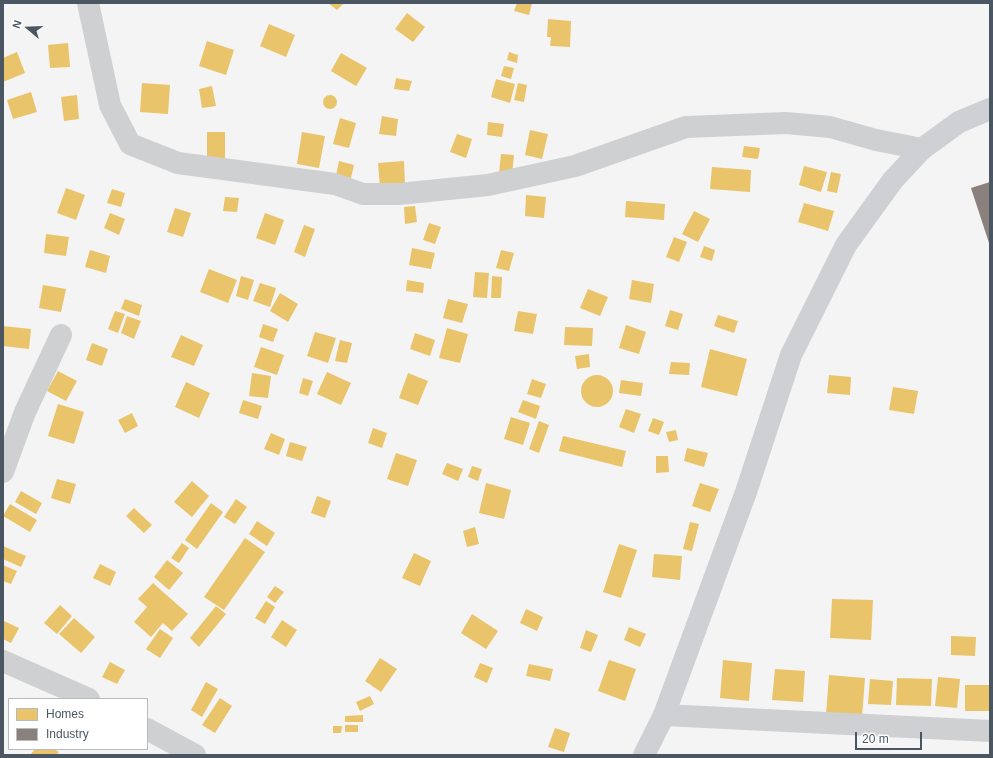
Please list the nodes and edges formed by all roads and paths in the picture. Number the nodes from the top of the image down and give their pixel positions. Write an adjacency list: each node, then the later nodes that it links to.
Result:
1 (88, 3): 3 (street)
2 (990, 109): 3 (street)
3 (922, 149): 8 (street)
4 (61, 335): 5 (street)
5 (3, 472)
6 (3, 660): 7 (street)
7 (87, 698)
8 (664, 715): 10 (street); 12 (street)
9 (148, 730): 11 (street)
10 (990, 732)
11 (195, 755)
12 (644, 755)

